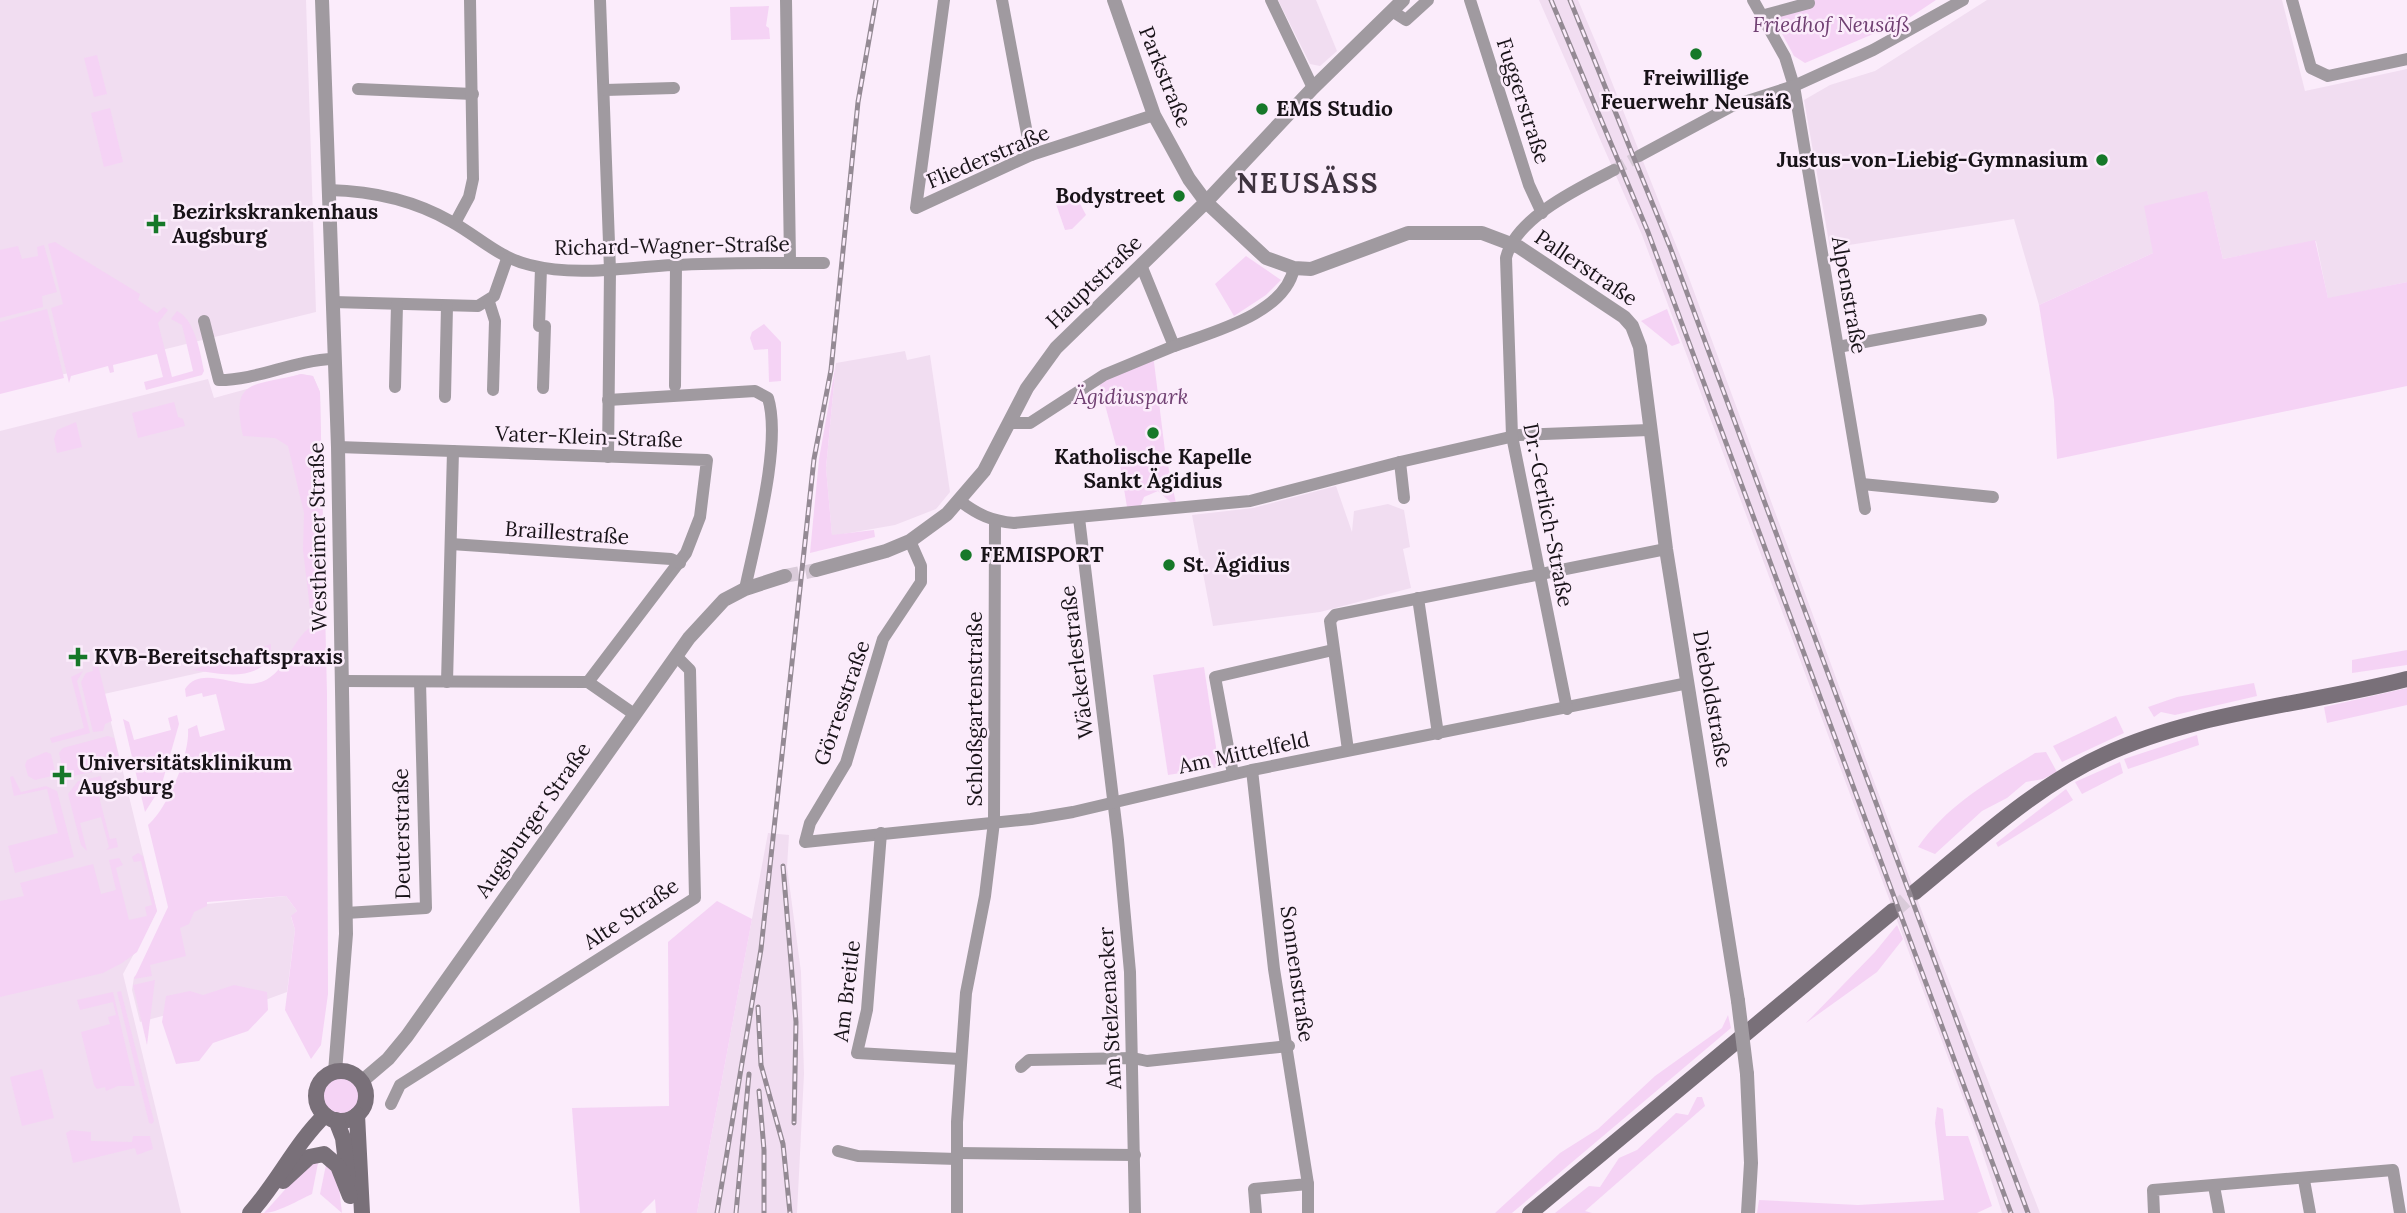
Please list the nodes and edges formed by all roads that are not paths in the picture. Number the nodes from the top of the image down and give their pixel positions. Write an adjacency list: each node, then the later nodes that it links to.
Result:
1 (322, 0): 28 (street, Westheimer Straße)
2 (470, 0): 23 (street)
3 (600, 0): 22 (street)
4 (786, 0): 34 (street)
5 (944, 0): 25 (street, Fliederstraße)
6 (1002, 0): 25 (street)
7 (1114, 0): 24 (street, Parkstraße)
8 (1271, 0): 21 (street)
9 (1427, 0): 15 (street)
10 (1470, 0): 30 (street, Fuggerstraße)
11 (1753, 0): 16 (street, Alpenstraße)
12 (1963, 0): 18 (street)
13 (2292, 0): 17 (street)
14 (1809, 3): 16 (street)
15 (1398, 5): 21 (street, Hauptstraße)
16 (1761, 16): 18 (street, Alpenstraße)
17 (2407, 59)
18 (1794, 86): 26 (street); 49 (street, Alpenstraße)
19 (674, 88): 22 (street)
20 (358, 89): 23 (street)
21 (1313, 89): 29 (street, Hauptstraße)
22 (605, 90): 40 (street)
23 (473, 94): 31 (street)
24 (1154, 115): 25 (street, Fliederstraße); 29 (street, Parkstraße)
25 (1031, 155)
26 (1639, 156)
27 (1614, 170): 30 (street)
28 (329, 190): 31 (street, Richard-Wagner-Straße); 41 (street, Westheimer Straße)
29 (1206, 202): 37 (street, Hauptstraße); 39 (street, Parkstraße)
30 (1542, 212): 32 (street)
31 (454, 223): 33 (street, Richard-Wagner-Straße)
32 (1510, 243): 39 (street, Pallerstraße); 47 (street, Pallerstraße); 59 (street, Dr.-Gerlich-Straße)
33 (508, 259): 38 (street, Richard-Wagner-Straße); 42 (street)
34 (790, 261): 35 (street, Richard-Wagner-Straße); 36 (street, Richard-Wagner-Straße)
35 (824, 263)
36 (676, 264): 40 (street, Richard-Wagner-Straße); 51 (street)
37 (1140, 265): 48 (street); 57 (street, Hauptstraße)
38 (541, 268): 40 (street, Richard-Wagner-Straße); 53 (street)
39 (1294, 268): 48 (street)
40 (610, 270): 56 (street)
41 (333, 302): 43 (street); 50 (street, Westheimer Straße)
42 (489, 302): 44 (street); 54 (street)
43 (397, 304): 44 (street); 52 (street)
44 (447, 306): 55 (street)
45 (1981, 320): 49 (street)
46 (204, 321): 50 (street)
47 (1635, 331): 58 (street, Dieboldstraße)
48 (1174, 346): 57 (street)
49 (1838, 346): 64 (street, Alpenstraße)
50 (334, 359): 60 (street, Westheimer Straße)
51 (675, 386)
52 (395, 387)
53 (543, 388)
54 (493, 390)
55 (445, 397)
56 (608, 400): 62 (street); 78 (street)
57 (1009, 424): 67 (street, Hauptstraße)
58 (1649, 430): 59 (street); 73 (street, Dieboldstraße)
59 (1511, 436): 63 (street); 76 (street, Dr.-Gerlich-Straße)
60 (338, 447): 61 (street, Vater-Klein-Straße); 83 (street, Westheimer Straße)
61 (453, 451): 62 (street, Vater-Klein-Straße); 72 (street)
62 (608, 457): 74 (street, Vater-Klein-Straße)
63 (1399, 462): 66 (street); 69 (street)
64 (1862, 484): 65 (street); 68 (street, Alpenstraße)
65 (1993, 497)
66 (1404, 498)
67 (960, 501): 70 (street); 71 (street, Hauptstraße)
68 (1865, 509)
69 (1079, 518): 70 (street); 94 (street, Wäckerlestraße)
70 (995, 521): 95 (street, Schloßgartenstraße)
71 (910, 541): 75 (street, Hauptstraße); 97 (street, Görresstraße)
72 (451, 544): 74 (street, Braillestraße); 85 (street)
73 (1666, 548): 76 (street); 87 (street, Dieboldstraße)
74 (680, 563): 86 (street, Vater-Klein-Straße)
75 (816, 570)
76 (1540, 573): 79 (street); 88 (street, Dr.-Gerlich-Straße)
77 (785, 576): 78 (street)
78 (747, 581): 81 (street, Augsburger Straße)
79 (1418, 598): 80 (street); 90 (street)
80 (1333, 650): 91 (street); 93 (street)
81 (676, 656): 89 (street, Augsburger Straße); 107 (street, Alte Straße)
82 (2407, 679): 98 (main road)
83 (342, 681): 84 (street); 100 (street, Westheimer Straße)
84 (421, 682): 85 (street); 100 (street, Deuterstraße)
85 (447, 682): 86 (street)
86 (588, 682): 89 (street)
87 (1688, 683): 88 (street, Am Mittelfeld); 125 (street, Dieboldstraße, bridge)
88 (1567, 709): 90 (street, Am Mittelfeld)
89 (634, 714): 106 (street, Augsburger Straße)
90 (1438, 734): 91 (street, Am Mittelfeld)
91 (1348, 750): 92 (street, Am Mittelfeld)
92 (1252, 770): 93 (street, Am Mittelfeld); 101 (street, Sonnenstraße)
93 (1233, 774): 94 (street, Am Mittelfeld)
94 (1113, 802): 95 (street, Am Mittelfeld); 102 (street, Am Stelzenacker)
95 (994, 822): 96 (street, Am Mittelfeld); 103 (street, Schloßgartenstraße)
96 (881, 833): 97 (street, Am Mittelfeld); 103 (street, Am Breitle)
97 (805, 842)
98 (1915, 892)
99 (1893, 911): 124 (main road)
100 (346, 913): 105 (street, Westheimer Straße)
101 (1289, 1046): 102 (street); 114 (street, Sonnenstraße)
102 (1133, 1058): 104 (street); 111 (street, Am Stelzenacker)
103 (960, 1059): 112 (street)
104 (1021, 1068)
105 (335, 1072): 106 (main road); 108 (main road)
106 (361, 1082): 109 (main road)
107 (391, 1104)
108 (326, 1112): 109 (main road); 116 (main road); 117 (main road)
109 (357, 1115): 119 (main road)
110 (838, 1152): 112 (street)
111 (1135, 1155): 112 (street); 121 (street, Am Stelzenacker)
112 (957, 1156): 120 (street)
113 (2304, 1180): 115 (street); 128 (street); 129 (street)
114 (1308, 1184): 122 (street); 123 (street, Sonnenstraße)
115 (2214, 1186): 126 (street); 127 (street)
116 (268, 1194): 117 (main road); 118 (main road)
117 (351, 1205)
118 (250, 1213)
119 (362, 1213)
120 (957, 1213)
121 (1135, 1213)
122 (1256, 1213)
123 (1308, 1213)
124 (1530, 1213)
125 (1748, 1213)
126 (2154, 1213)
127 (2219, 1213)
128 (2309, 1213)
129 (2400, 1213)

